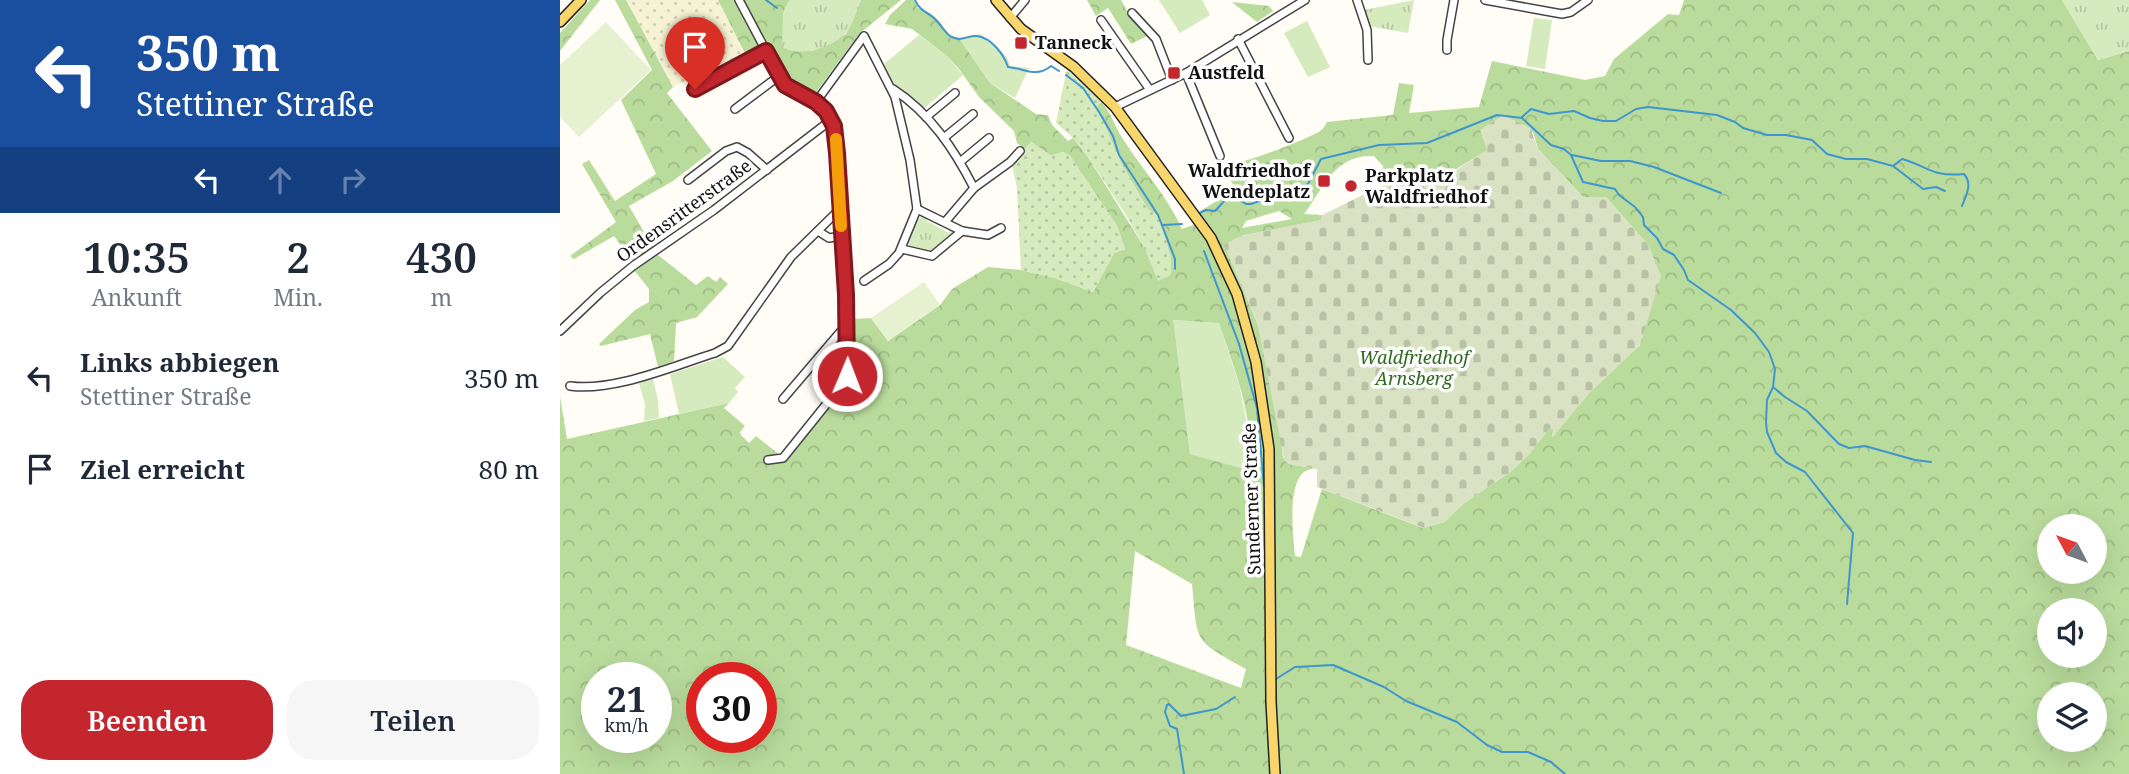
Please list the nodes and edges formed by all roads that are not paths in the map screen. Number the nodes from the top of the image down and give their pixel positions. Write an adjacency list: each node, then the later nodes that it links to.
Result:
1 (581, 0): 15 (main road)
2 (740, 0): 18 (street)
3 (996, 0): 13 (main road, Sunderner Straße)
4 (1025, 0): 13 (street)
5 (1305, 0): 10 (street)
6 (1357, 0): 19 (street)
7 (1454, 0): 17 (street)
8 (1485, 0): 11 (street)
9 (1588, 0): 11 (street)
10 (1293, 3): 16 (street)
11 (1526, 4)
12 (1132, 12): 22 (street)
13 (1010, 18): 28 (main road, Sunderner Straße)
14 (1101, 20): 25 (street)
15 (560, 22)
16 (1238, 39): 20 (street); 35 (street)
17 (1447, 50)
18 (766, 51): 21 (street); 23 (street)
19 (1368, 60)
20 (1185, 73): 22 (street); 37 (street)
21 (779, 76): 27 (street); 29 (street)
22 (1172, 80): 25 (street)
23 (695, 89)
24 (892, 89): 27 (street); 31 (street); 43 (street)
25 (1150, 90): 28 (street)
26 (955, 93): 31 (street)
27 (816, 102): 32 (street)
28 (1115, 107): 56 (main road, Sunderner Straße)
29 (736, 109)
30 (973, 114): 33 (street)
31 (926, 117): 33 (street)
32 (831, 120): 39 (street, Ordensritterstraße); 42 (street)
33 (944, 138): 38 (street)
34 (989, 138): 38 (street)
35 (1289, 138)
36 (1020, 151): 41 (street)
37 (1220, 156)
38 (960, 162): 41 (street)
39 (766, 170): 40 (street); 52 (street, Ordensritterstraße)
40 (688, 180)
41 (974, 188): 44 (street)
42 (841, 208): 46 (street); 48 (street)
43 (917, 209): 44 (street); 49 (street)
44 (945, 222): 47 (street)
45 (1001, 228): 47 (street)
46 (818, 230): 48 (street); 53 (street)
47 (962, 231): 49 (street)
48 (842, 236): 51 (street)
49 (902, 249): 50 (street)
50 (864, 281)
51 (847, 324): 54 (street); 55 (street)
52 (560, 331)
53 (570, 386)
54 (783, 400)
55 (768, 460)
56 (1275, 774)

